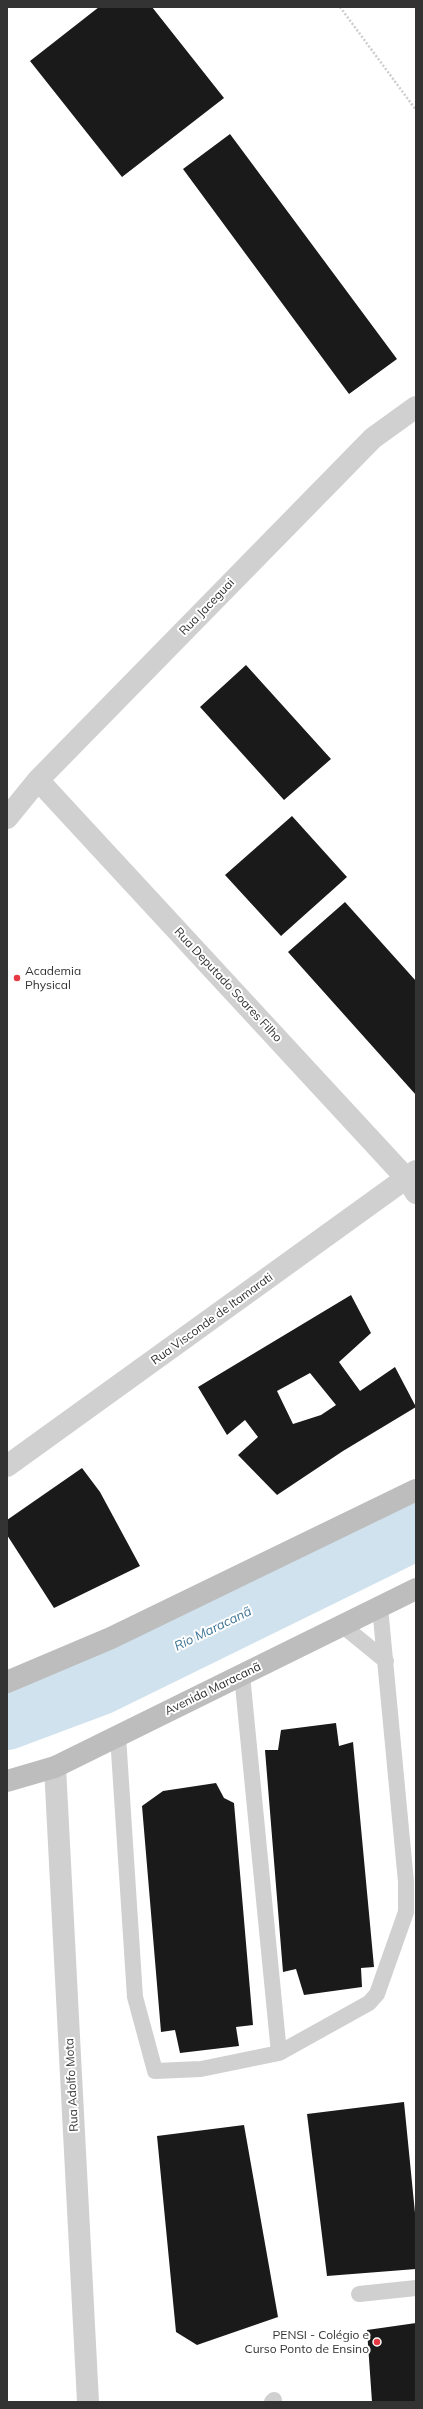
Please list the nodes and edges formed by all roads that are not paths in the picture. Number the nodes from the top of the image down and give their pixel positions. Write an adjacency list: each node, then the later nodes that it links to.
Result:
1 (416, 407): 2 (street, Rua Jaceguai)
2 (38, 780): 3 (street, Rua Jaceguai); 4 (street, Rua Deputado Soares Filho)
3 (7, 818)
4 (413, 1181): 5 (street, Rua Visconde de Itamarati)
5 (7, 1466)
6 (416, 1490): 12 (main road)
7 (416, 1589): 8 (main road, Avenida Maracanã)
8 (380, 1607): 9 (main road, Avenida Maracanã); 10 (lane)
9 (342, 1625): 10 (lane); 11 (main road, Avenida Maracanã)
10 (386, 1661): 16 (lane)
11 (242, 1675): 13 (main road, Avenida Maracanã); 16 (lane)
12 (7, 1682)
13 (118, 1736): 14 (main road, Avenida Maracanã); 16 (lane)
14 (55, 1767): 15 (main road, Avenida Maracanã); 19 (street, Rua Adolfo Mota)
15 (7, 1782)
16 (279, 2053)
17 (416, 2288): 18 (lane)
18 (359, 2294)
19 (88, 2402)

